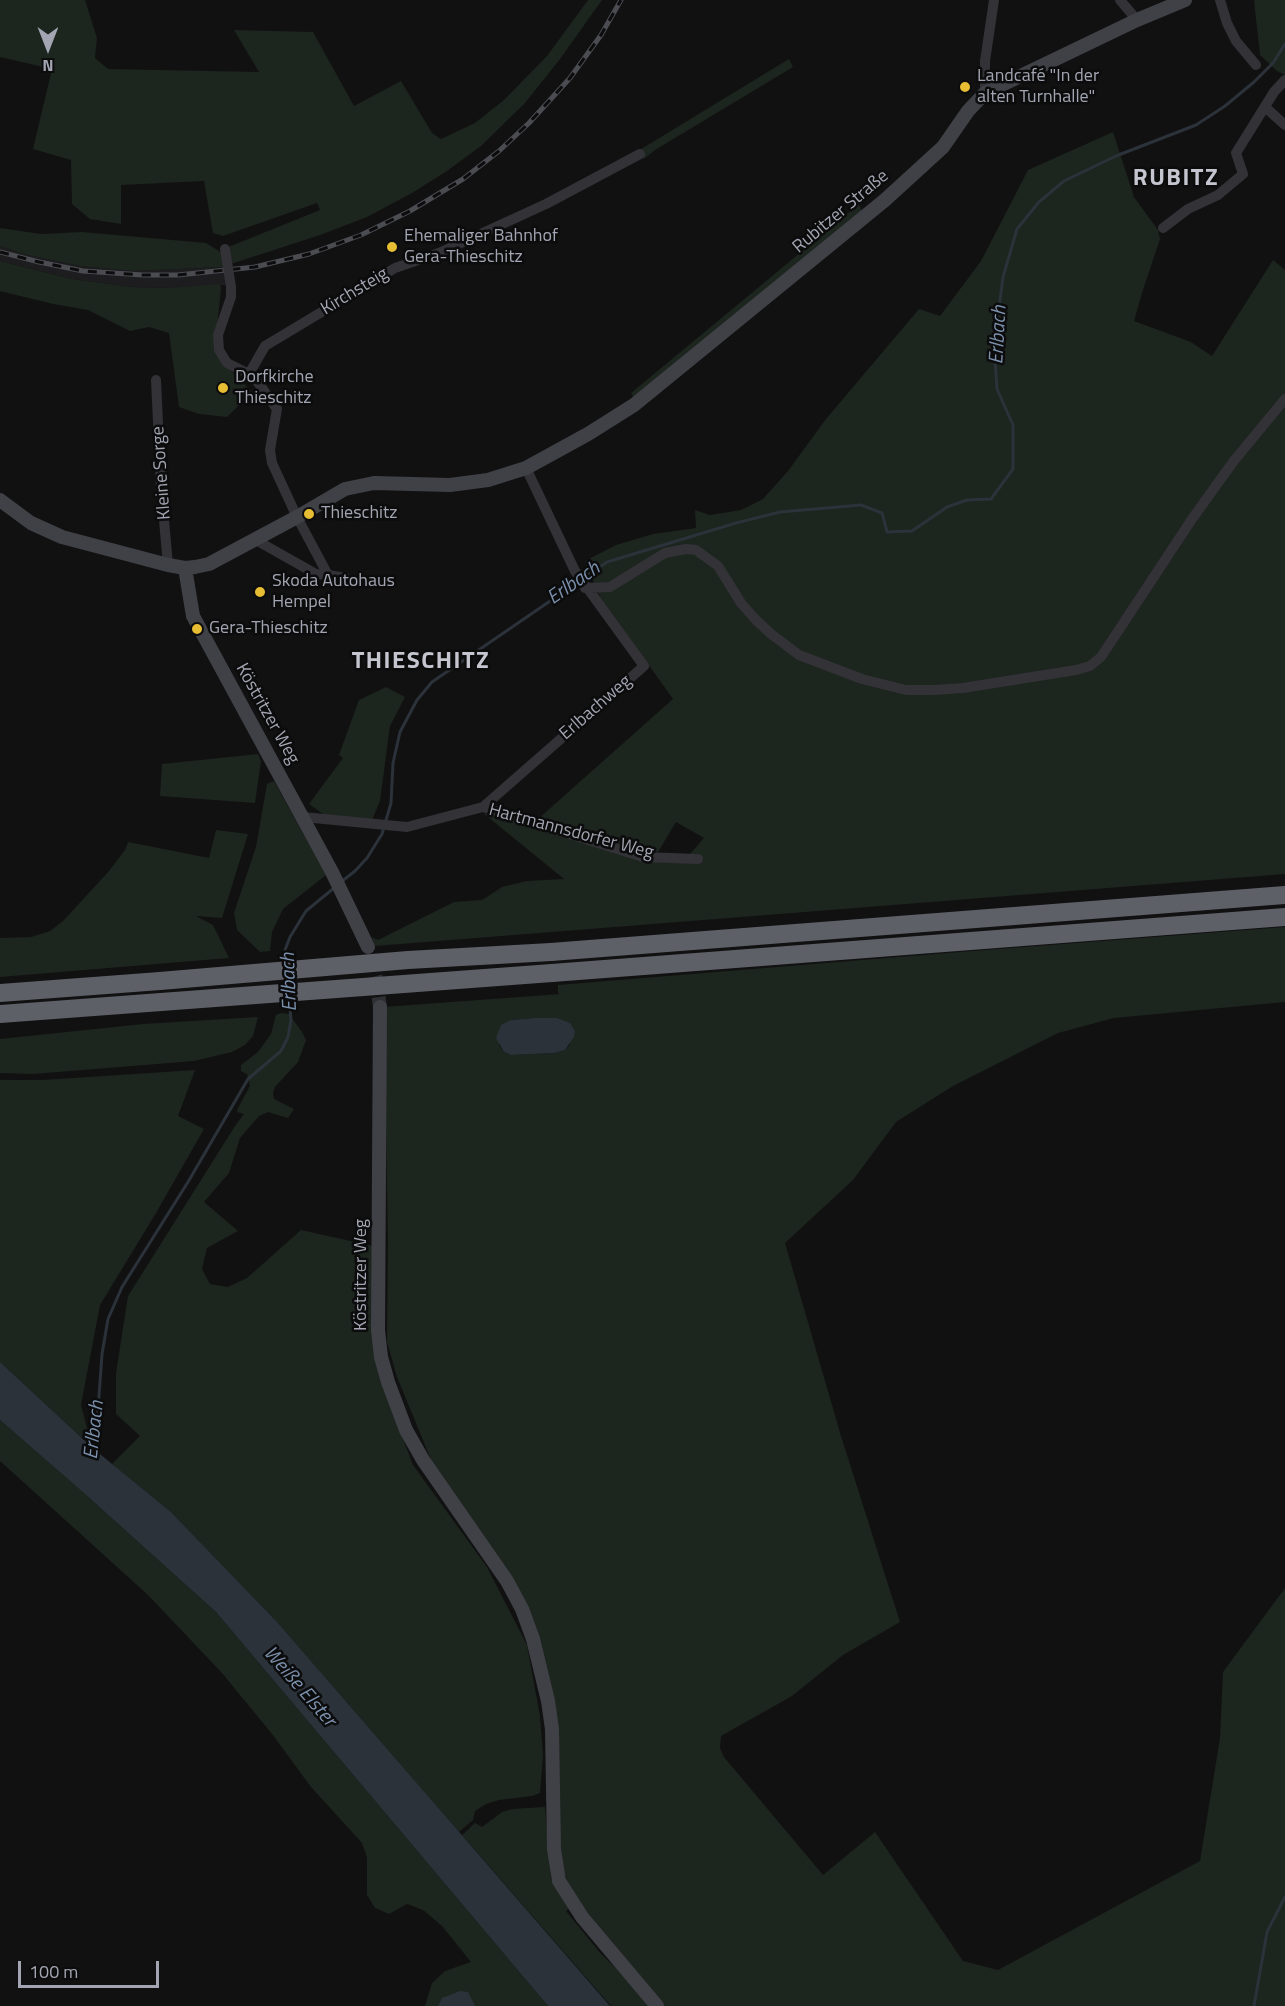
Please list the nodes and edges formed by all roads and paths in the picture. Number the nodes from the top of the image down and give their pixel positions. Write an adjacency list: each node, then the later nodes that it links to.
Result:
1 (994, 0): 8 (street)
2 (1120, 0): 5 (street)
3 (1185, 0): 5 (main road)
4 (1220, 0): 6 (street)
5 (1137, 20): 8 (main road)
6 (1256, 65)
7 (1285, 80): 9 (street)
8 (985, 93): 17 (main road, Rubitzer Straße)
9 (1265, 107): 10 (street); 12 (street)
10 (1285, 125)
11 (640, 154): 14 (street, Kirchsteig)
12 (1163, 228)
13 (225, 249): 14 (street, bridge)
14 (249, 374): 19 (street)
15 (156, 380): 21 (street, Kleine Sorge)
16 (1285, 399): 25 (street)
17 (526, 468): 19 (main road, Rubitzer Straße); 25 (street, Erlbachweg)
18 (0, 500): 21 (main road)
19 (297, 518): 20 (main road, Rubitzer Straße); 23 (street)
20 (254, 539): 22 (main road, Rubitzer Straße); 23 (street)
21 (168, 565): 22 (main road)
22 (185, 568): 27 (main road, Köstritzer Weg)
23 (328, 574): 24 (street)
24 (346, 578)
25 (584, 585): 26 (street, Erlbachweg)
26 (483, 807): 27 (street, Hartmannsdorfer Weg); 28 (street, Hartmannsdorfer Weg)
27 (303, 817): 31 (main road, Köstritzer Weg)
28 (698, 859)
29 (1285, 895): 32 (highway, bridge)
30 (1285, 917): 34 (highway, bridge)
31 (368, 947)
32 (0, 993)
33 (380, 1007): 35 (main road, Köstritzer Weg)
34 (0, 1014)
35 (657, 2006)

